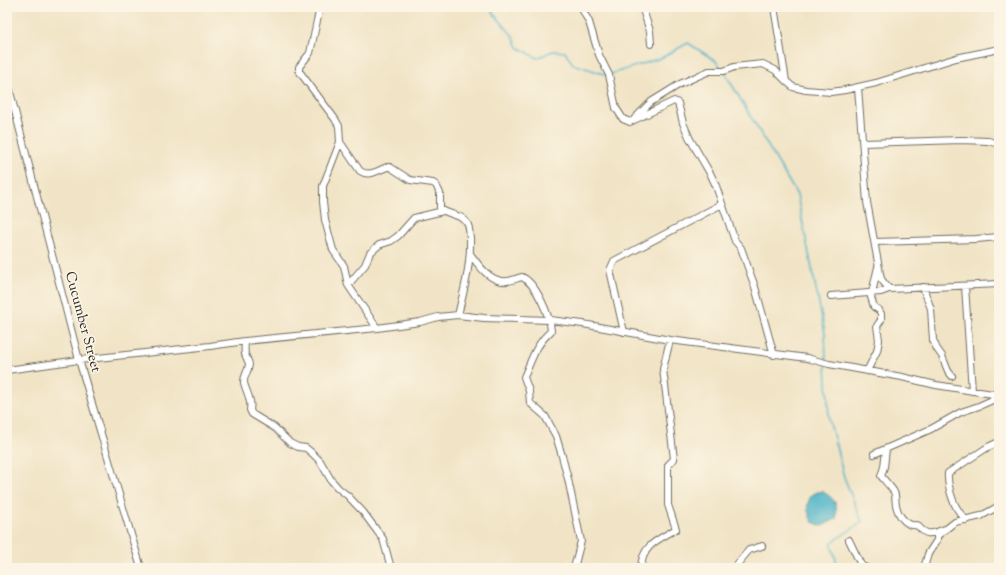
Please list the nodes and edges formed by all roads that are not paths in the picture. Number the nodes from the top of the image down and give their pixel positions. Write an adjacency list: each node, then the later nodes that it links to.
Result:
1 (320, 7): 11 (street)
2 (581, 7): 10 (street)
3 (642, 7): 5 (street)
4 (774, 7): 8 (street)
5 (651, 44)
6 (999, 49): 9 (street)
7 (7, 80): 34 (street, Cucumber Street)
8 (786, 81): 9 (street); 10 (street)
9 (858, 88): 12 (street)
10 (630, 122): 14 (street)
11 (340, 142): 15 (street); 21 (street)
12 (863, 143): 13 (street); 17 (street)
13 (999, 144)
14 (722, 204): 30 (street); 33 (street)
15 (443, 211): 18 (street); 21 (street)
16 (999, 237): 17 (street)
17 (875, 242): 19 (street)
18 (471, 255): 27 (street); 28 (street)
19 (878, 264): 24 (street); 25 (street)
20 (999, 284): 22 (street)
21 (348, 285): 29 (street)
22 (965, 286): 23 (street); 38 (street)
23 (923, 288): 24 (street); 37 (street)
24 (889, 289): 25 (street)
25 (872, 293): 26 (street); 36 (street)
26 (831, 296)
27 (458, 315): 28 (street); 29 (street)
28 (550, 320): 30 (street); 50 (street)
29 (377, 328): 32 (street)
30 (624, 332): 31 (street)
31 (670, 340): 33 (street); 51 (street)
32 (244, 341): 34 (street); 49 (street)
33 (774, 354): 36 (street)
34 (79, 360): 35 (street); 48 (street, Cucumber Street)
35 (7, 370)
36 (867, 371): 38 (street)
37 (952, 376)
38 (972, 391): 39 (street)
39 (999, 396): 41 (street)
40 (999, 442): 44 (street)
41 (886, 449): 42 (street); 45 (street)
42 (874, 454)
43 (999, 506): 44 (street)
44 (966, 520): 45 (street)
45 (945, 529): 54 (street)
46 (849, 540): 53 (street)
47 (762, 546): 52 (street)
48 (142, 568)
49 (391, 568)
50 (574, 568)
51 (641, 568)
52 (734, 568)
53 (866, 568)
54 (924, 568)

